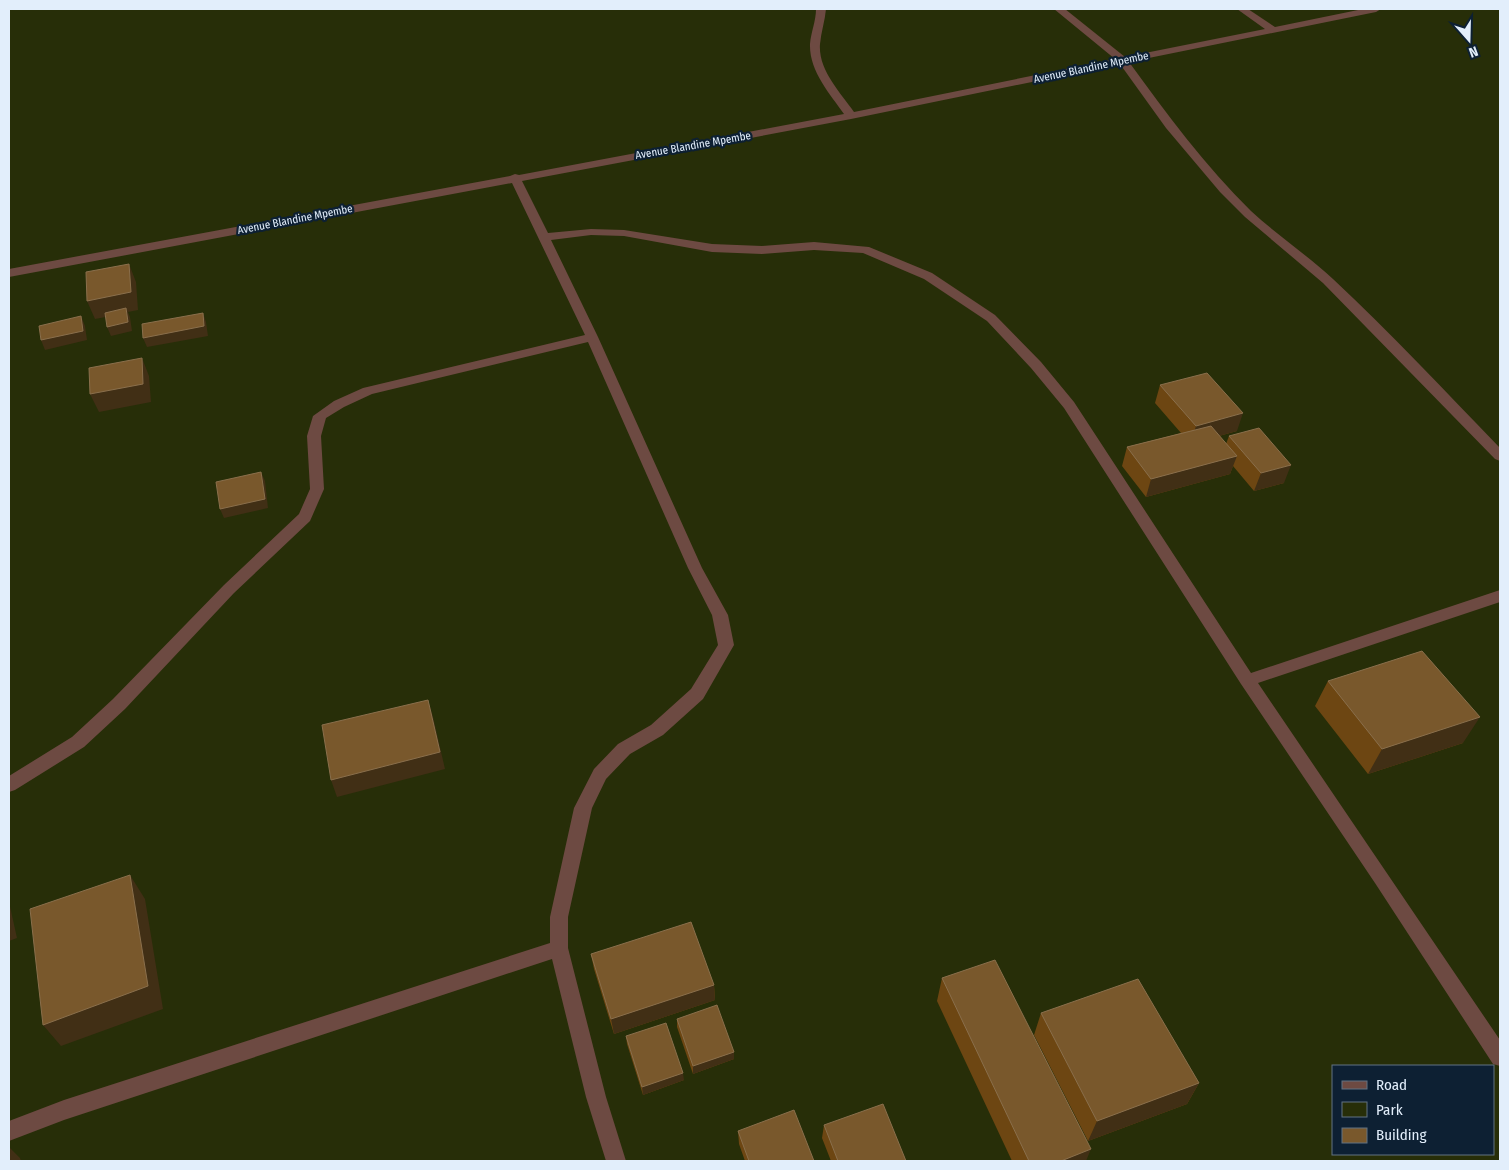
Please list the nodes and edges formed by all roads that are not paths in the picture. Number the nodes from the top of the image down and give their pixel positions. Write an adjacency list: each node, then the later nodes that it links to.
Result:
1 (820, 9): 7 (street)
2 (1059, 9): 6 (street)
3 (1242, 9): 5 (street)
4 (1376, 9): 5 (street, Avenue Blandine Mpembe)
5 (1272, 29): 6 (street, Avenue Blandine Mpembe)
6 (1124, 61): 7 (street, Avenue Blandine Mpembe); 12 (street)
7 (851, 116): 8 (street, Avenue Blandine Mpembe)
8 (516, 178): 9 (street); 10 (street, Avenue Blandine Mpembe)
9 (544, 237): 11 (street); 14 (street)
10 (9, 273)
11 (592, 336): 15 (street); 16 (street)
12 (1500, 456)
13 (1500, 596): 14 (street)
14 (1247, 680): 17 (street)
15 (9, 785)
16 (559, 948): 18 (street); 19 (street)
17 (1500, 1057)
18 (9, 1131)
19 (616, 1161)

